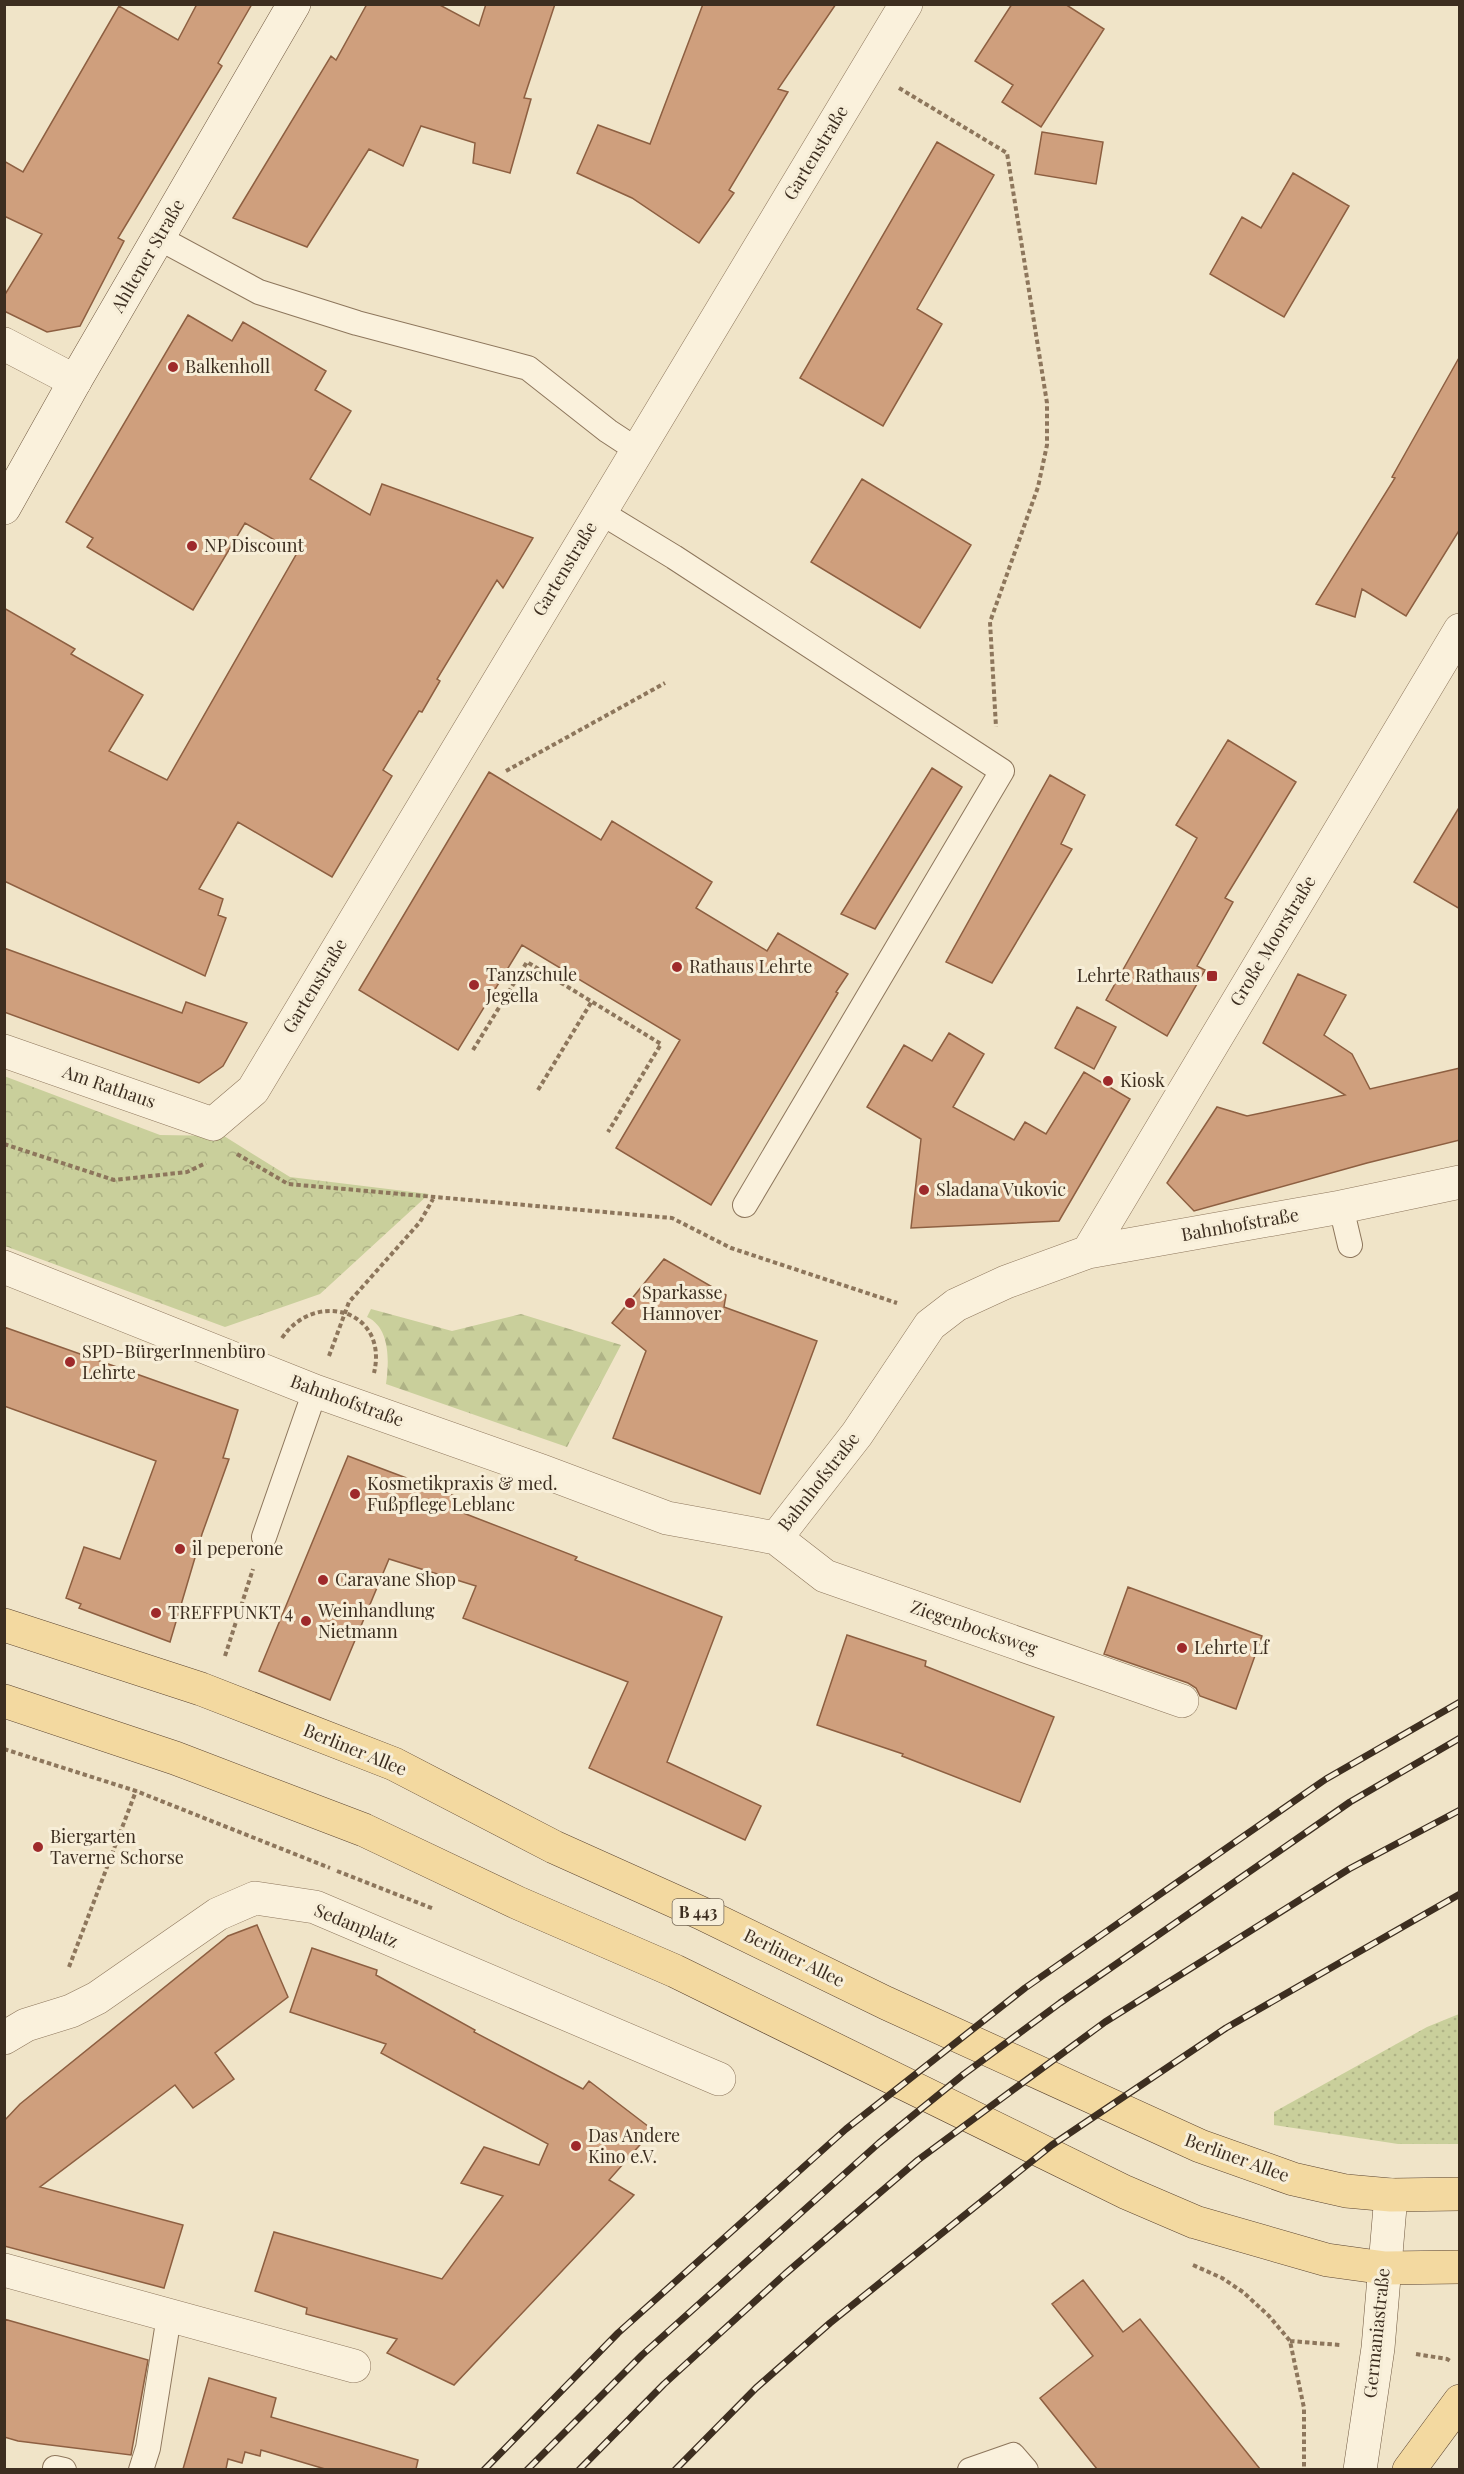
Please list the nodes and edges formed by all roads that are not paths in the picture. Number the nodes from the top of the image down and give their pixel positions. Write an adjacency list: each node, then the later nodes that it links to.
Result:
1 (294, 4): 3 (street, Ahltener Straße)
2 (906, 4): 6 (street, Gartenstraße)
3 (159, 238): 5 (street, Ahltener Straße); 6 (lane)
4 (4, 344): 5 (street)
5 (75, 381): 7 (street, Ahltener Straße)
6 (637, 450): 8 (street, Gartenstraße)
7 (4, 508)
8 (600, 512): 12 (street, Gartenstraße); 14 (lane)
9 (1460, 630): 10 (street, Große Moorstraße)
10 (1444, 676): 17 (street, Große Moorstraße)
11 (4, 1051): 12 (street, Am Rathaus)
12 (213, 1124)
13 (1460, 1182): 15 (street, Bahnhofstraße)
14 (745, 1205)
15 (1341, 1207): 16 (lane); 17 (street, Bahnhofstraße)
16 (1350, 1245)
17 (1088, 1252): 21 (street, Bahnhofstraße)
18 (4, 1268): 19 (street, Bahnhofstraße)
19 (315, 1391): 20 (lane); 21 (street, Bahnhofstraße)
20 (264, 1537)
21 (776, 1538): 24 (street, Ziegenbocksweg)
22 (4, 1625): 28 (main road, Berliner Allee / B 443)
23 (4, 1701): 30 (main road)
24 (1182, 1701)
25 (4, 2038): 26 (street, Sedanplatz)
26 (719, 2079)
27 (1460, 2194): 28 (main road, Berliner Allee / B 443)
28 (1390, 2195): 30 (street, Germaniastraße)
29 (1460, 2267): 30 (main road)
30 (1385, 2268): 38 (street, Germaniastraße)
31 (4, 2270): 32 (street)
32 (169, 2316): 33 (street); 35 (lane)
33 (354, 2366)
34 (1460, 2401): 39 (main road)
35 (141, 2469)
36 (970, 2469): 37 (lane)
37 (1026, 2469)
38 (1360, 2469)
39 (1409, 2469)

